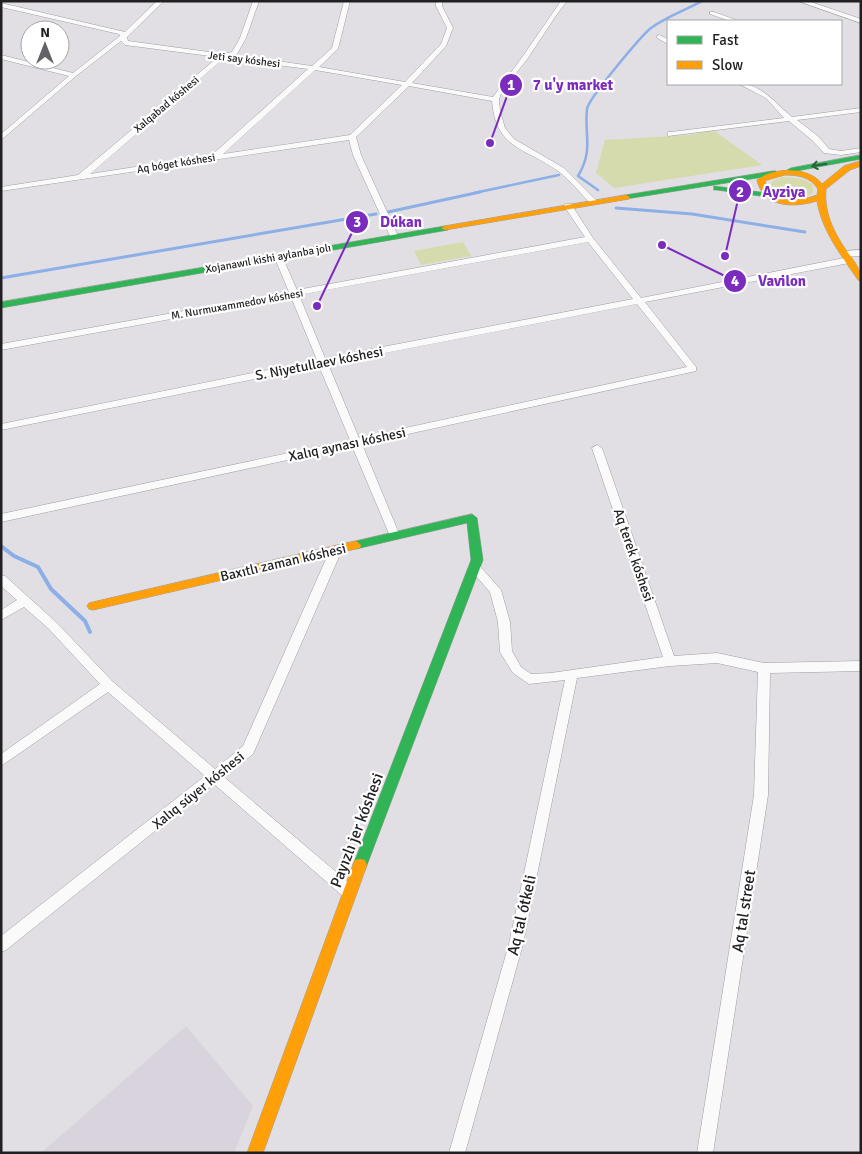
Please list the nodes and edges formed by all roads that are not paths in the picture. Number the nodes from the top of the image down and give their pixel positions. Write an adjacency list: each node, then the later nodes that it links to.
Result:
1 (161, 1): 11 (street)
2 (256, 1): 15 (street, Xalqabad kóshesi)
3 (347, 1): 16 (street)
4 (439, 1): 18 (street)
5 (564, 1): 20 (street)
6 (801, 1): 10 (street)
7 (1, 5): 11 (street, Jeti say kóshesi)
8 (712, 13): 9 (street)
9 (733, 20)
10 (861, 21)
11 (123, 37): 15 (street, Jeti say kóshesi); 17 (street)
12 (659, 37): 13 (street)
13 (667, 41)
14 (1, 57): 17 (street)
15 (222, 57): 16 (street, Jeti say kóshesi); 31 (street, Xalqabad kóshesi)
16 (314, 68): 18 (street, Jeti say kóshesi); 27 (street)
17 (74, 75): 25 (street)
18 (407, 84): 20 (street, Jeti say kóshesi); 24 (street)
19 (744, 85): 22 (street)
20 (495, 99): 36 (street)
21 (861, 110): 22 (street)
22 (792, 120): 23 (street); 26 (street)
23 (671, 134)
24 (352, 137): 27 (street, Aq bóget kóshesi); 41 (street)
25 (1, 138)
26 (861, 150)
27 (215, 157): 31 (street, Aq bóget kóshesi)
28 (861, 157): 30 (main road, Xojanawıl kishi aylanba jolı, one-way to 30)
29 (861, 163): 34 (main road)
30 (775, 172): 32 (main road, Xojanawıl kishi aylanba jolı); 34 (main road); 35 (main road)
31 (81, 177): 33 (street, Aq bóget kóshesi)
32 (682, 187): 35 (main road, Xojanawıl kishi aylanba jolı); 36 (main road, Xojanawıl kishi aylanba jolı)
33 (1, 190)
34 (821, 192): 37 (main road); 42 (main road)
35 (767, 195): 37 (main road, Xojanawıl kishi aylanba jolı)
36 (594, 202): 38 (main road, Xojanawıl kishi aylanba jolı)
37 (785, 202): 39 (main road)
38 (568, 206): 41 (main road, Xojanawıl kishi aylanba jolı); 43 (street)
39 (800, 211)
40 (814, 221): 42 (main road)
41 (394, 236): 45 (main road, Xojanawıl kishi aylanba jolı)
42 (833, 237): 46 (main road)
43 (590, 239): 48 (street, M. Nurmuxammedov kóshesi); 49 (street)
44 (861, 253): 46 (street, S. Niyetullaev kóshesi)
45 (278, 256): 48 (street); 50 (main road, Xojanawıl kishi aylanba jolı)
46 (846, 257): 47 (main road); 49 (street, S. Niyetullaev kóshesi)
47 (861, 278)
48 (294, 293): 51 (street, M. Nurmuxammedov kóshesi); 52 (street)
49 (638, 300): 52 (street, S. Niyetullaev kóshesi); 54 (street, Xalıq aynası kóshesi)
50 (1, 305)
51 (1, 347)
52 (322, 362): 53 (street, S. Niyetullaev kóshesi); 54 (street)
53 (1, 427)
54 (356, 442): 56 (street, Xalıq aynası kóshesi); 58 (street)
55 (597, 448): 65 (street, Aq terek kóshesi)
56 (1, 518)
57 (472, 518): 58 (main road, Baxıtlı zaman kóshesi); 60 (main road, Payızlı jer kóshesi)
58 (394, 536): 59 (main road, Baxıtlı zaman kóshesi)
59 (336, 550): 63 (main road, Baxıtlı zaman kóshesi); 71 (street, Xalıq súyer kóshesi)
60 (474, 567): 68 (street); 72 (main road, Payızlı jer kóshesi)
61 (1, 579): 62 (street)
62 (24, 601): 64 (street); 69 (street)
63 (93, 606)
64 (1, 616)
65 (670, 661): 67 (street); 68 (street)
66 (861, 666): 67 (street)
67 (764, 668): 76 (street, Aq tal street)
68 (572, 674): 75 (street, Aq tal ótkeli)
69 (108, 685): 70 (street); 71 (street)
70 (1, 762)
71 (216, 777): 72 (street); 73 (street, Xalıq súyer kóshesi)
72 (349, 892): 74 (main road, Payızlı jer kóshesi)
73 (1, 945)
74 (255, 1153)
75 (457, 1153)
76 (705, 1153)

